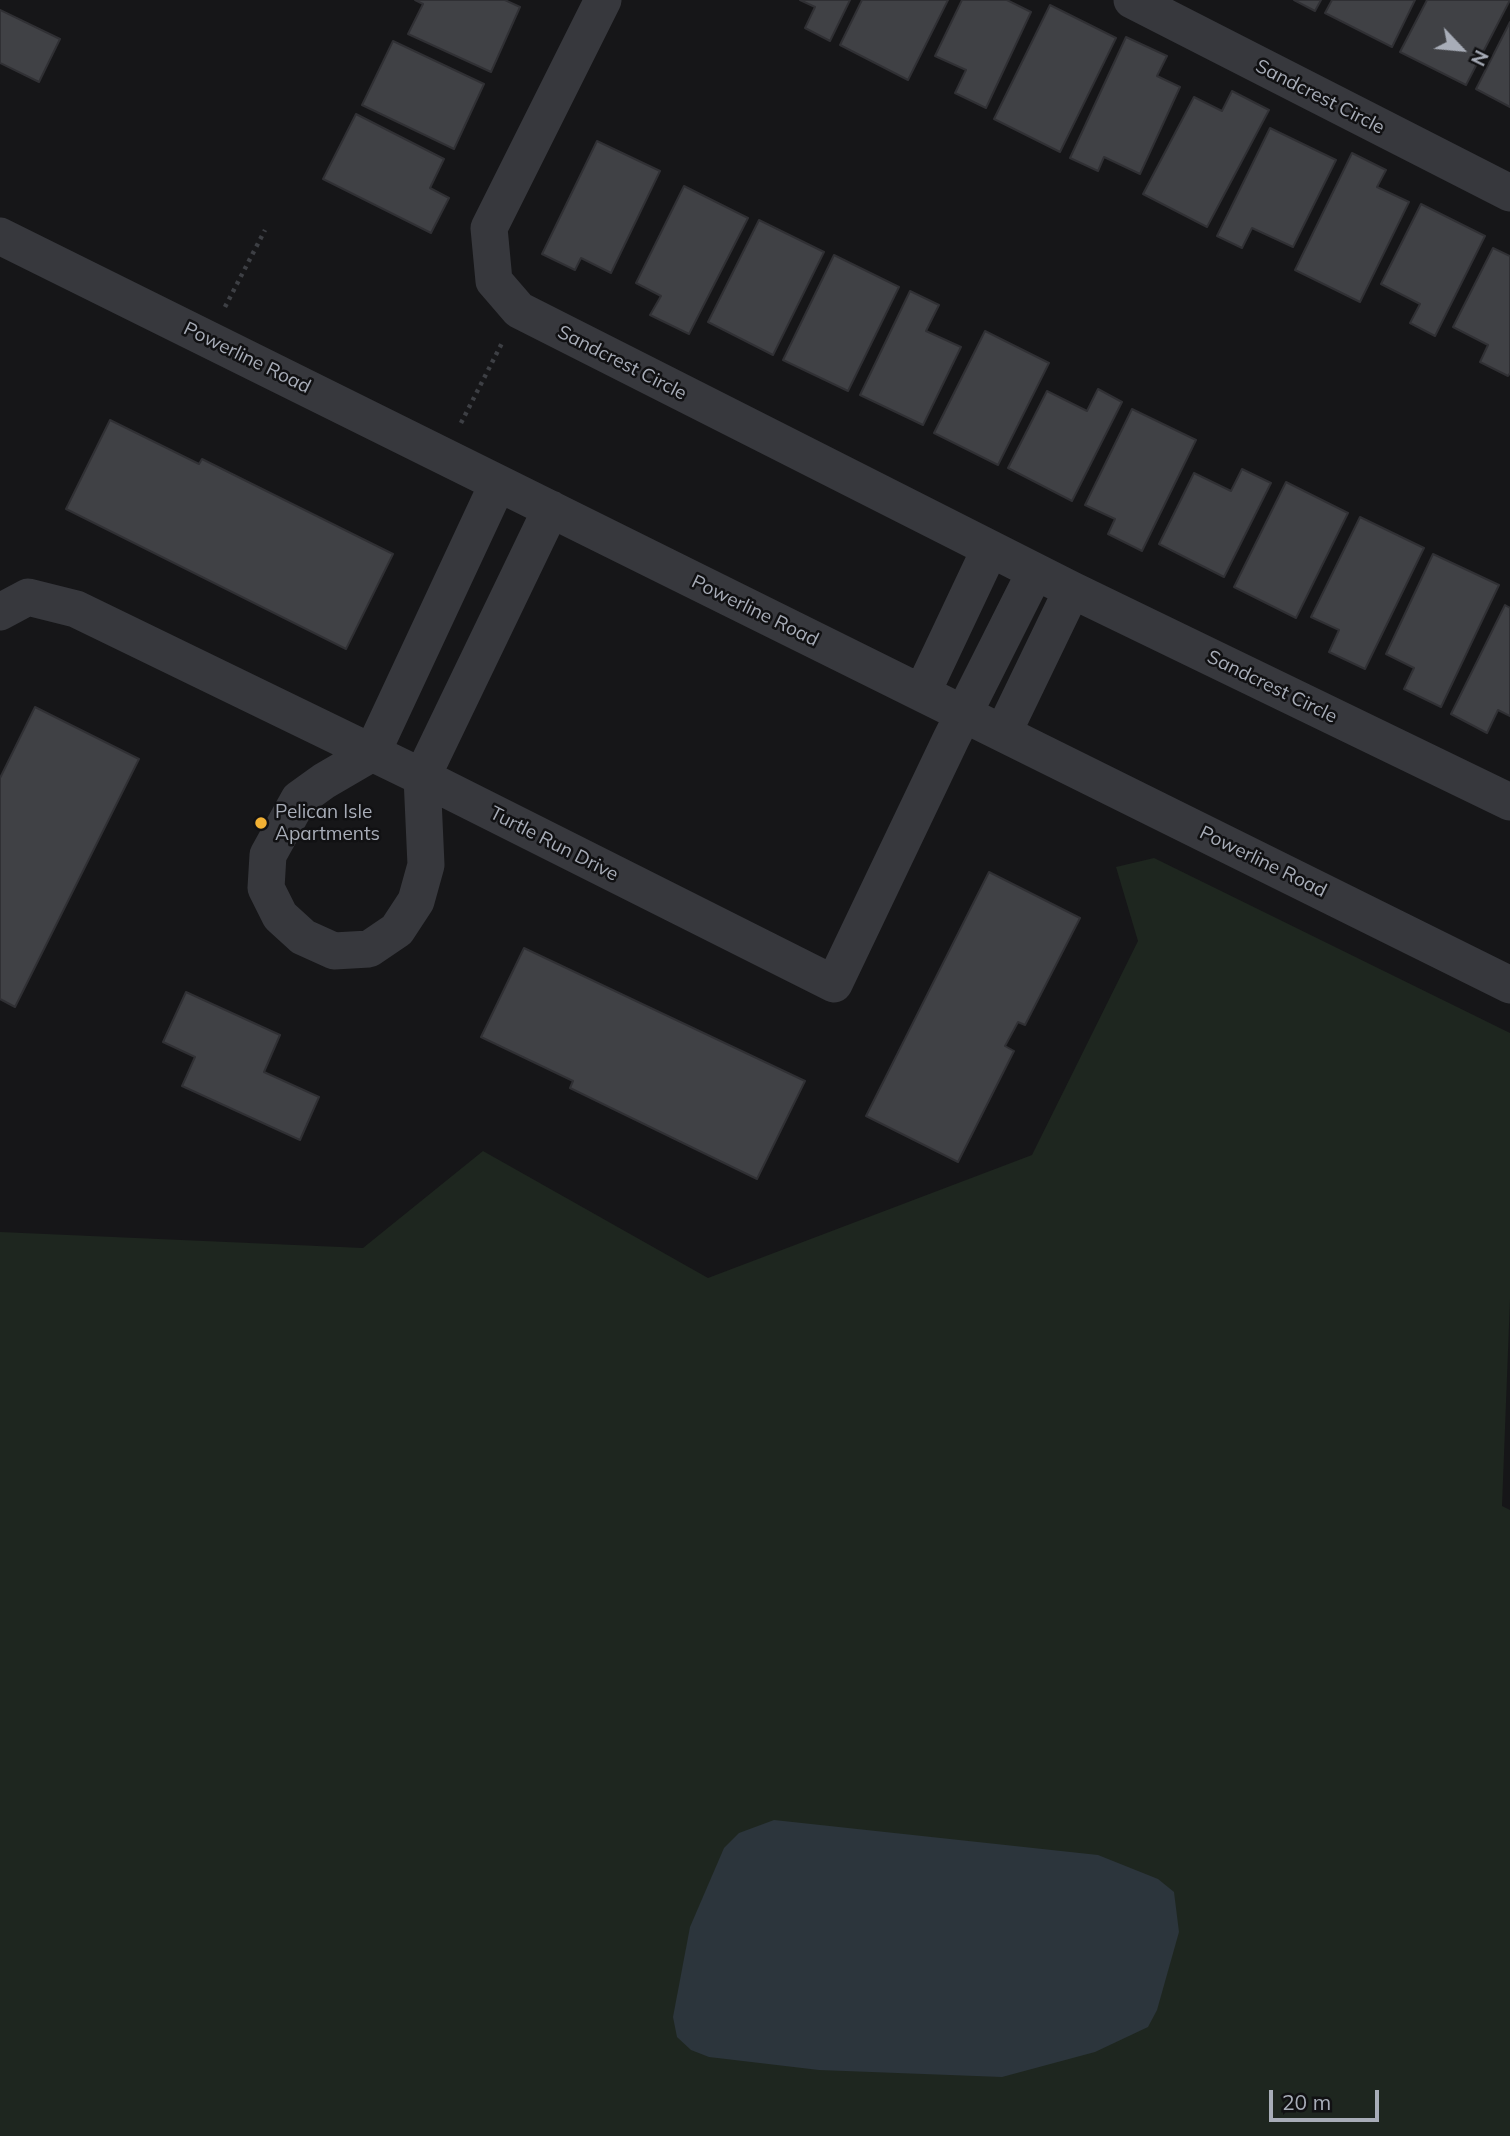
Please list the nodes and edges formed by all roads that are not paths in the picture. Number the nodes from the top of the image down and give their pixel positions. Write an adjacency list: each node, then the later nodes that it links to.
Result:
1 (603, 0): 7 (street, Sandcrest Circle)
2 (1132, 0): 3 (street, Sandcrest Circle)
3 (1510, 193)
4 (0, 236): 5 (street, Powerline Road)
5 (498, 483): 6 (street, Powerline Road); 14 (street)
6 (551, 509): 11 (street, Powerline Road); 15 (street)
7 (990, 549): 8 (street, Sandcrest Circle); 11 (street)
8 (1035, 572): 9 (street, Sandcrest Circle); 12 (street)
9 (1072, 590): 13 (street); 16 (street, Sandcrest Circle)
10 (0, 612): 14 (street, Turtle Run Drive)
11 (922, 693): 12 (street, Powerline Road)
12 (964, 714): 13 (street, Powerline Road); 15 (street, Turtle Run Drive)
13 (1003, 733): 17 (street, Powerline Road)
14 (372, 753): 15 (street, Turtle Run Drive); 15 (street)
15 (422, 777)
16 (1510, 802)
17 (1510, 985)

